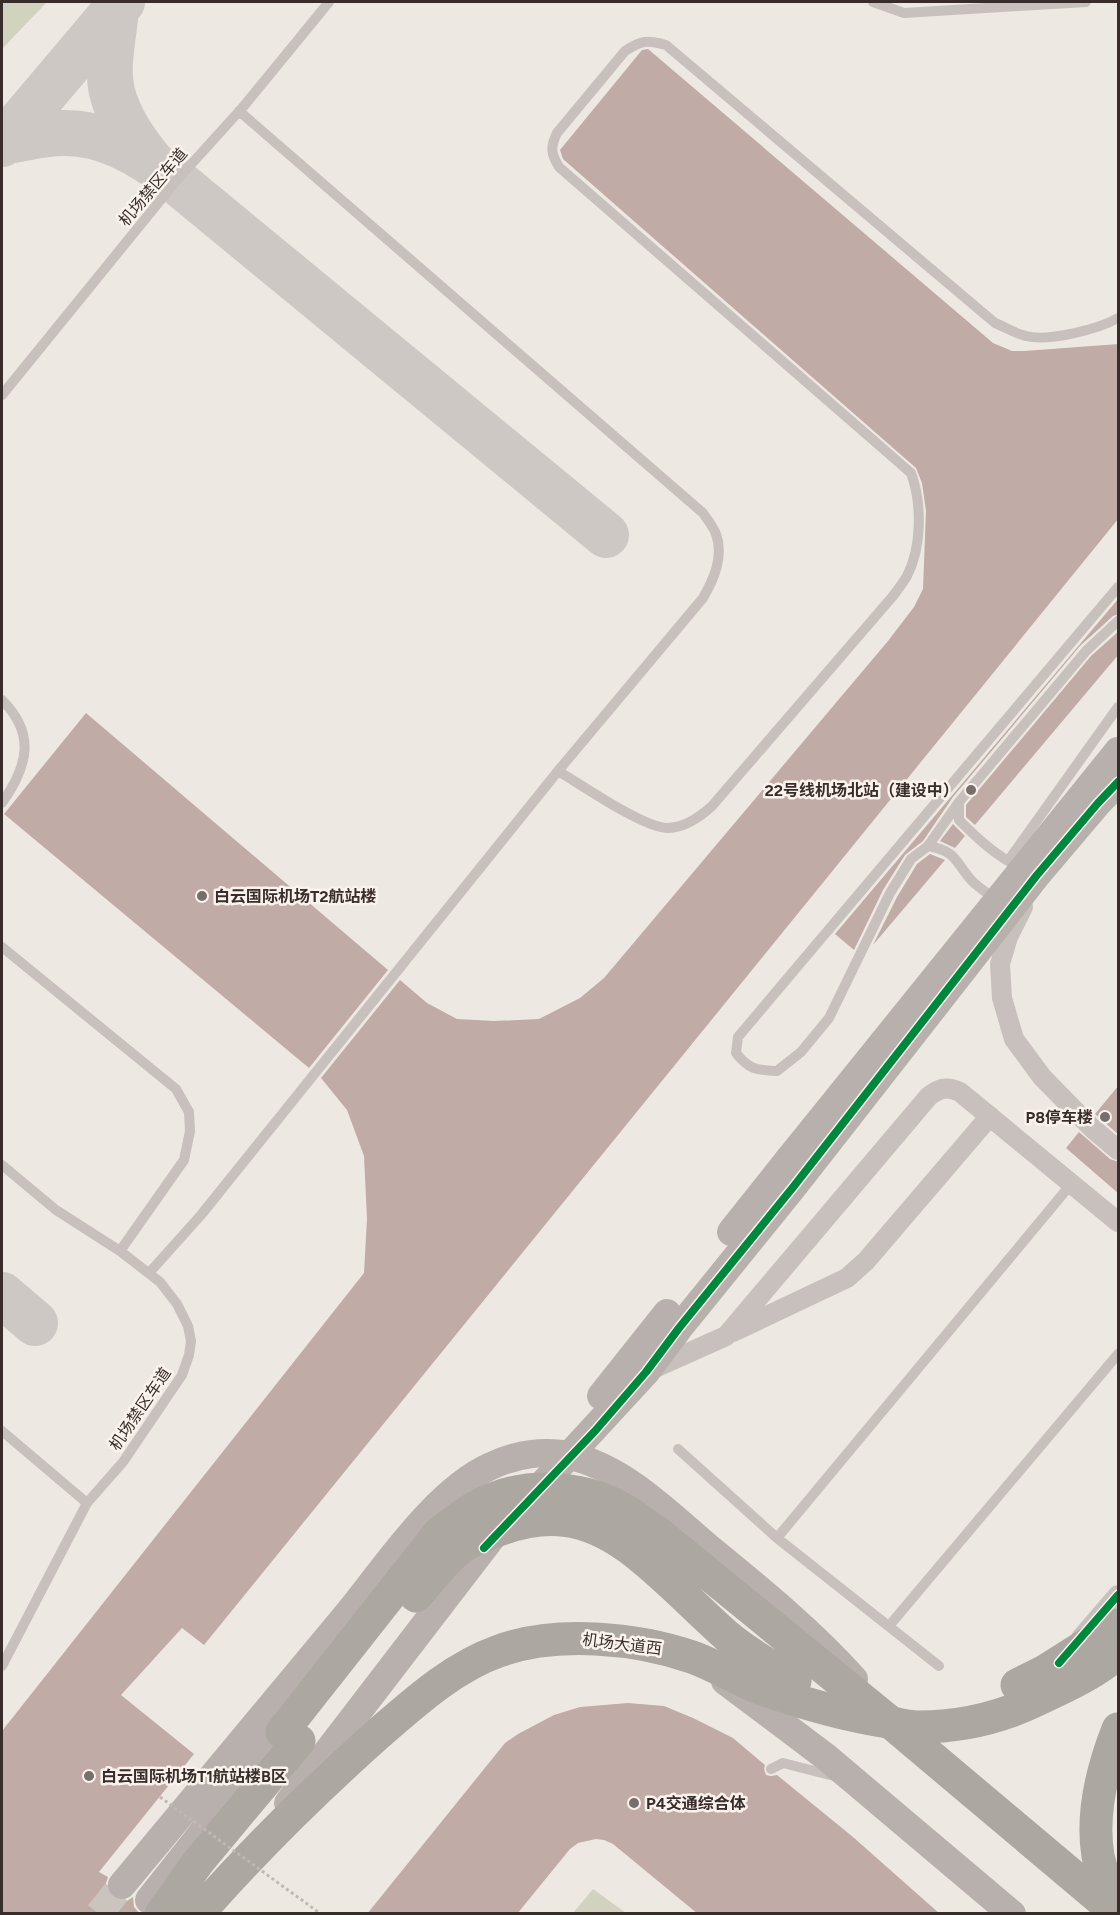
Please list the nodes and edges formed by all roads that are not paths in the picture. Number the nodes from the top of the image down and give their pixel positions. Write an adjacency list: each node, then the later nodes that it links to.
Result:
1 (329, 2): 4 (lane, 机场禁区车道)
2 (873, 2): 3 (lane)
3 (1086, 2)
4 (239, 111): 6 (lane, 机场禁区车道); 12 (lane)
5 (1119, 318): 12 (lane)
6 (2, 395)
7 (1119, 587): 17 (lane)
8 (1119, 621): 16 (lane)
9 (2, 700): 15 (lane)
10 (1119, 707): 18 (lane)
11 (1119, 751): 36 (main road, bridge)
12 (558, 771): 28 (lane)
13 (1119, 782): 19 (main road)
14 (1119, 788): 23 (street)
15 (2, 802)
16 (959, 802): 17 (lane); 18 (lane)
17 (928, 846): 20 (lane)
18 (1008, 861): 19 (lane)
19 (1037, 875): 20 (main road)
20 (1010, 912): 31 (main road)
21 (2, 947): 27 (lane)
22 (990, 1116): 25 (street); 29 (street); 29 (street)
23 (1116, 1144)
24 (2, 1166): 27 (lane, 机场禁区车道)
25 (1072, 1183): 26 (street); 35 (lane)
26 (1117, 1216)
27 (120, 1251): 28 (lane, 机场禁区车道)
28 (149, 1273): 34 (lane, 机场禁区车道)
29 (726, 1336): 31 (street)
30 (1119, 1354): 39 (lane)
31 (646, 1372): 36 (main road)
32 (2, 1431): 34 (lane)
33 (678, 1449): 35 (lane)
34 (87, 1503): 43 (lane, 机场禁区车道)
35 (777, 1538): 39 (lane)
36 (484, 1548): 50 (main road)
37 (1119, 1595): 42 (street)
38 (1119, 1625): 42 (highway)
39 (889, 1626): 44 (lane)
40 (1119, 1653): 41 (highway, 机场大道西)
41 (694, 1658): 49 (main road); 50 (highway, 机场大道西)
42 (1059, 1663): 47 (highway, bridge)
43 (2, 1666)
44 (939, 1666)
45 (890, 1722): 47 (highway, bridge); 51 (main road, bridge); 56 (highway, bridge)
46 (1119, 1729): 56 (highway)
47 (291, 1737): 52 (main road); 52 (highway)
48 (771, 1770): 49 (lane)
49 (857, 1783): 55 (main road)
50 (244, 1860): 53 (highway, 机场大道西); 54 (main road)
51 (122, 1885)
52 (155, 1907)
53 (198, 1914)
54 (218, 1914)
55 (1012, 1914)
56 (1118, 1914)

